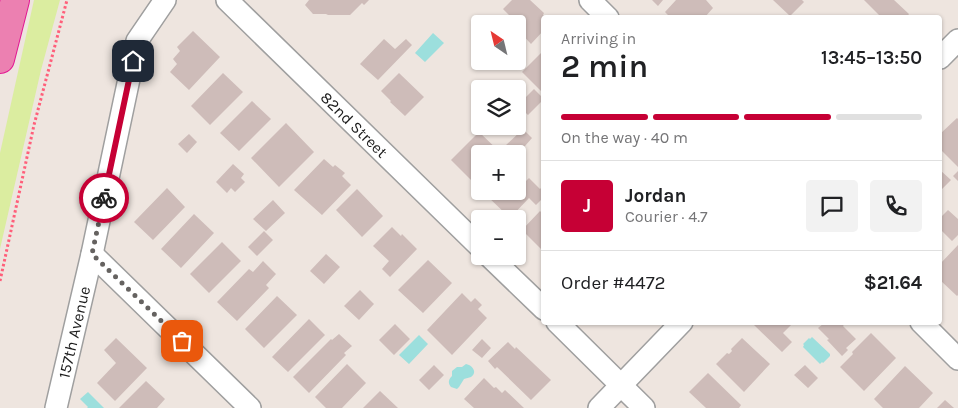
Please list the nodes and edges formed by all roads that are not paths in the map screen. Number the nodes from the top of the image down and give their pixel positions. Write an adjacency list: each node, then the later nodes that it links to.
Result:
1 (15, 0): 8 (highway)
2 (165, 0): 10 (street, 157th Avenue)
3 (228, 0): 9 (street, 82nd Street)
4 (590, 0): 5 (street)
5 (605, 15)
6 (958, 40): 7 (street)
7 (942, 56)
8 (0, 59)
9 (471, 238)
10 (92, 254): 18 (street, 157th Avenue); 19 (street)
11 (499, 265): 12 (street)
12 (541, 306)
13 (560, 325): 17 (street)
14 (679, 325): 17 (street)
15 (924, 325): 16 (street)
16 (958, 359)
17 (621, 386): 20 (street); 21 (street)
18 (56, 408)
19 (250, 408)
20 (599, 408)
21 (644, 408)

